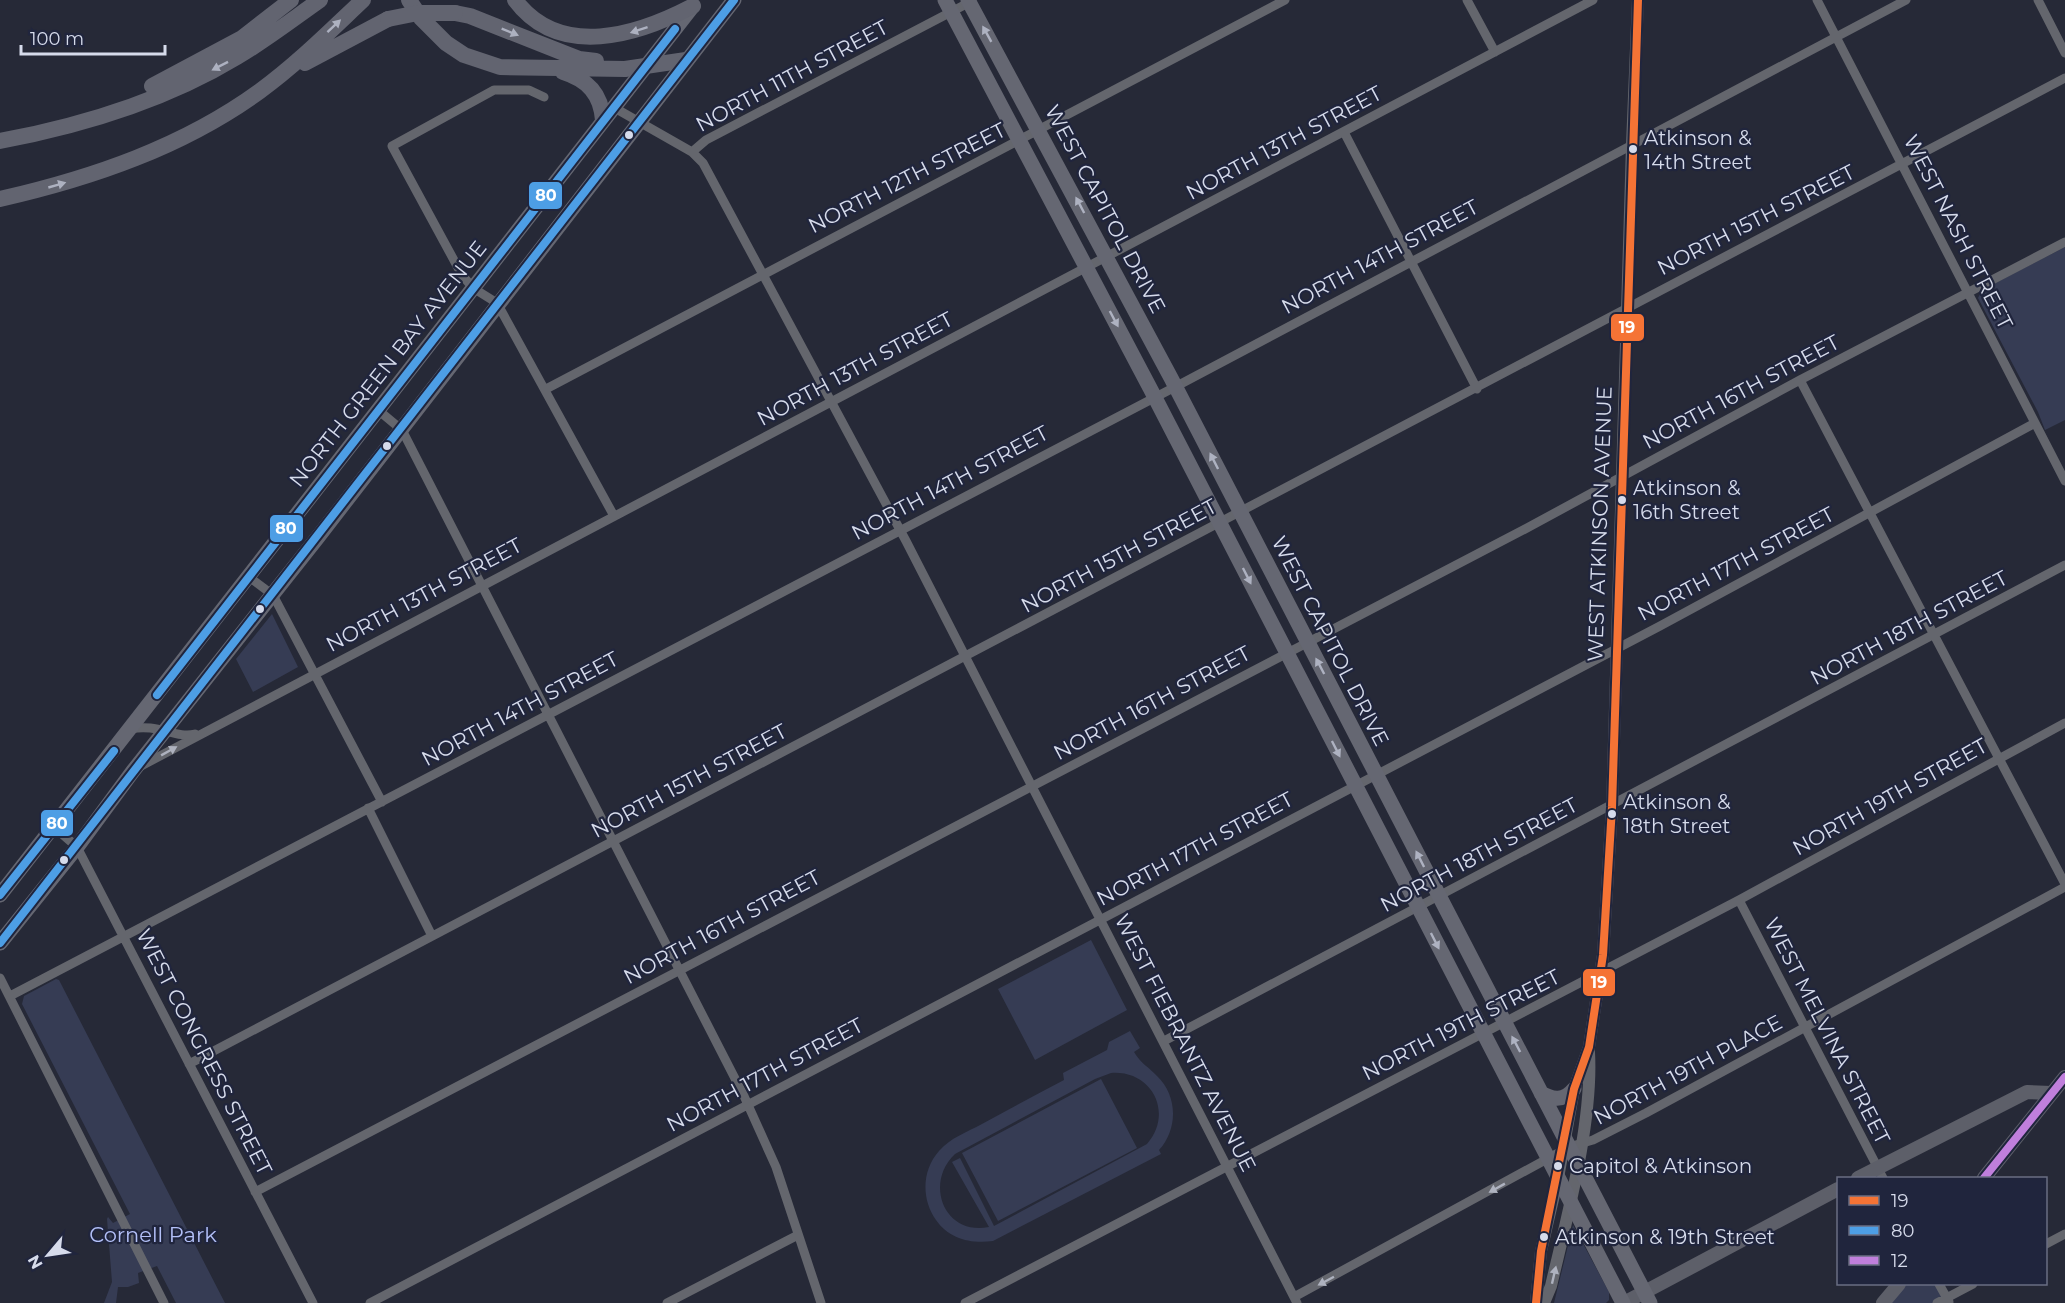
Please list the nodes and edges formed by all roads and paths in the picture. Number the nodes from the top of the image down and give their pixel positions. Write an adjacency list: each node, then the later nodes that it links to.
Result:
1 (291, 0): 27 (highway)
2 (320, 0): 27 (highway, one-way to 27)
3 (363, 0): 24 (highway, one-way to 3)
4 (409, 0): 22 (highway)
5 (515, 0): 15 (highway, one-way to 5)
6 (734, 0): 20 (main road)
7 (1285, 0): 29 (street, NORTH 12TH STREET)
8 (1467, 0): 18 (street)
9 (1593, 0): 18 (street, NORTH 13TH STREET)
10 (1638, 0): 33 (street, WEST ATKINSON AVENUE)
11 (1817, 0): 17 (street, WEST NASH STREET)
12 (1906, 0): 17 (street, NORTH 14TH STREET)
13 (2038, 0): 19 (street)
14 (970, 1): 16 (street, NORTH 11TH STREET); 29 (main road, WEST CAPITOL DRIVE, one-way to 14)
15 (695, 3): 21 (main road, NORTH GREEN BAY AVENUE)
16 (948, 6): 31 (main road, WEST CAPITOL DRIVE); 34 (street, NORTH 11TH STREET)
17 (1836, 37): 33 (street, NORTH 14TH STREET); 35 (street, WEST NASH STREET)
18 (1495, 52): 30 (street, NORTH 13TH STREET)
19 (2065, 53)
20 (686, 60): 21 (highway); 28 (main road)
21 (641, 65): 22 (highway); 24 (highway, one-way to 21, bridge); 26 (main road, NORTH GREEN BAY AVENUE)
22 (551, 68): 26 (highway)
23 (2065, 78): 35 (street, NORTH 15TH STREET)
24 (261, 90): 36 (highway, one-way to 24)
25 (544, 97): 42 (street)
26 (608, 113): 28 (street, WEST FIEBRANTZ AVENUE); 42 (main road, NORTH GREEN BAY AVENUE)
27 (78, 122): 32 (highway)
28 (640, 123): 34 (street, WEST FIEBRANTZ AVENUE); 44 (main road)
29 (1040, 130): 31 (street, NORTH 12TH STREET); 38 (main road, WEST CAPITOL DRIVE, one-way to 29)
30 (1344, 132): 38 (street, NORTH 13TH STREET); 39 (street)
31 (1020, 140): 40 (main road, WEST CAPITOL DRIVE); 41 (street, NORTH 12TH STREET)
32 (0, 141)
33 (1632, 145): 39 (street, NORTH 14TH STREET); 45 (street, WEST ATKINSON AVENUE)
34 (692, 152): 41 (street, WEST FIEBRANTZ AVENUE)
35 (1903, 164): 43 (street, WEST NASH STREET); 45 (street, NORTH 15TH STREET)
36 (0, 199)
37 (2065, 242): 43 (street, NORTH 16TH STREET)
38 (1107, 257): 40 (street, NORTH 13TH STREET); 47 (main road, WEST CAPITOL DRIVE)
39 (1412, 261): 47 (street, NORTH 14TH STREET); 49 (street)
40 (1087, 267): 50 (main road, WEST CAPITOL DRIVE, one-way to 50); 51 (street, NORTH 13TH STREET)
41 (763, 273): 48 (street, NORTH 12TH STREET); 51 (street, WEST FIEBRANTZ AVENUE)
42 (474, 288): 44 (street); 52 (main road, NORTH GREEN BAY AVENUE)
43 (1968, 292): 46 (street, NORTH 16TH STREET); 53 (street, WEST NASH STREET)
44 (497, 303): 48 (street); 54 (main road)
45 (1627, 308): 49 (street, NORTH 15TH STREET); 55 (street, WEST ATKINSON AVENUE)
46 (1800, 380): 55 (street, NORTH 16TH STREET); 58 (street)
47 (1175, 387): 50 (street, NORTH 14TH STREET); 57 (main road, WEST CAPITOL DRIVE, one-way to 47)
48 (546, 389): 59 (street)
49 (1477, 389): 57 (street, NORTH 15TH STREET)
50 (1155, 397): 60 (main road, WEST CAPITOL DRIVE); 61 (street, NORTH 14TH STREET)
51 (832, 401): 59 (street, NORTH 13TH STREET); 61 (street, WEST FIEBRANTZ AVENUE)
52 (378, 410): 54 (street); 63 (main road, NORTH GREEN BAY AVENUE)
53 (2035, 423): 56 (street, WEST NASH STREET); 58 (street, NORTH 17TH STREET)
54 (402, 430): 64 (street); 65 (main road)
55 (1622, 477): 67 (street, NORTH 16TH STREET); 68 (street, WEST ATKINSON AVENUE)
56 (2065, 481)
57 (1240, 513): 60 (street, NORTH 15TH STREET); 67 (main road, WEST CAPITOL DRIVE)
58 (1870, 513): 66 (street); 68 (street, NORTH 17TH STREET)
59 (614, 516): 64 (street, NORTH 13TH STREET)
60 (1220, 524): 69 (main road, WEST CAPITOL DRIVE, one-way to 69); 70 (street, NORTH 15TH STREET)
61 (900, 530): 70 (street, WEST FIEBRANTZ AVENUE); 72 (street, NORTH 14TH STREET)
62 (2065, 565): 66 (street, NORTH 18TH STREET)
63 (249, 577): 65 (street); 74 (main road, NORTH GREEN BAY AVENUE)
64 (482, 585): 71 (street, NORTH 13TH STREET); 72 (street)
65 (273, 595): 71 (street); 75 (main road)
66 (1934, 635): 77 (street); 83 (street, NORTH 18TH STREET)
67 (1307, 642): 69 (street, NORTH 16TH STREET); 79 (main road, WEST CAPITOL DRIVE, one-way to 67)
68 (1616, 649): 79 (street, NORTH 17TH STREET); 83 (street, WEST ATKINSON AVENUE)
69 (1286, 653): 80 (main road, WEST CAPITOL DRIVE, one-way to 80); 81 (street, NORTH 16TH STREET)
70 (966, 657): 81 (street, WEST FIEBRANTZ AVENUE); 86 (street, NORTH 15TH STREET)
71 (315, 672): 76 (street, NORTH 13TH STREET); 82 (street)
72 (547, 714): 82 (street, NORTH 14TH STREET); 86 (street)
73 (2065, 723): 77 (street, NORTH 19TH STREET)
74 (131, 729): 75 (street); 85 (main road, NORTH GREEN BAY AVENUE)
75 (166, 729): 76 (street); 78 (main road)
76 (206, 730): 78 (street, NORTH 13TH STREET, one-way to 76)
77 (1998, 758): 88 (street); 91 (street, NORTH 19TH STREET)
78 (133, 771): 87 (main road)
79 (1376, 774): 80 (street, NORTH 17TH STREET); 90 (main road, WEST CAPITOL DRIVE, one-way to 79)
80 (1354, 785): 92 (main road, WEST CAPITOL DRIVE); 93 (street, NORTH 17TH STREET)
81 (1033, 786): 93 (street, WEST FIEBRANTZ AVENUE); 97 (street, NORTH 16TH STREET)
82 (382, 802): 84 (street, NORTH 14TH STREET)
83 (1612, 807): 90 (street, NORTH 18TH STREET); 98 (street, WEST ATKINSON AVENUE)
84 (368, 808): 94 (street, NORTH 14TH STREET); 95 (street)
85 (53, 826): 87 (street, WEST CONGRESS STREET); 89 (main road, NORTH GREEN BAY AVENUE)
86 (613, 841): 95 (street, NORTH 15TH STREET); 97 (street)
87 (77, 847): 94 (street, WEST CONGRESS STREET); 96 (main road)
88 (2065, 885): 102 (street, NORTH 19TH PLACE)
89 (0, 895)
90 (1439, 897): 92 (street, NORTH 18TH STREET); 101 (main road, WEST CAPITOL DRIVE)
91 (1739, 900): 98 (street, NORTH 19TH STREET); 102 (street, WEST MELVINA STREET)
92 (1418, 908): 103 (main road, WEST CAPITOL DRIVE, one-way to 103); 104 (street, NORTH 18TH STREET)
93 (1101, 920): 104 (street, WEST FIEBRANTZ AVENUE); 111 (street, NORTH 17TH STREET)
94 (125, 936): 100 (street, NORTH 14TH STREET); 106 (street, WEST CONGRESS STREET)
95 (432, 936): 106 (street, NORTH 15TH STREET)
96 (0, 942)
97 (679, 970): 111 (street); 121 (street, NORTH 16TH STREET)
98 (1601, 973): 101 (street, NORTH 19TH STREET); 105 (street, WEST ATKINSON AVENUE)
99 (0, 978): 100 (street)
100 (10, 996): 133 (street)
101 (1504, 1023): 103 (street, NORTH 19TH STREET); 109 (main road, WEST CAPITOL DRIVE, one-way to 101)
102 (1806, 1028): 112 (street, NORTH 19TH PLACE); 116 (street, WEST MELVINA STREET)
103 (1483, 1034): 113 (main road, WEST CAPITOL DRIVE); 115 (street, NORTH 19TH STREET)
104 (1164, 1041): 115 (street, WEST FIEBRANTZ AVENUE)
105 (1589, 1047): 108 (street, WEST ATKINSON AVENUE); 112 (street, WEST ATKINSON AVENUE)
106 (189, 1064): 121 (street, WEST CONGRESS STREET)
107 (2065, 1077): 110 (main road)
108 (1574, 1089): 109 (main road); 112 (street, WEST ATKINSON AVENUE)
109 (1541, 1093): 112 (main road, WEST CAPITOL DRIVE)
110 (2051, 1093): 116 (main road); 118 (main road)
111 (748, 1105): 124 (street); 135 (street, NORTH 17TH STREET)
112 (1570, 1145): 113 (street, NORTH 19TH PLACE); 114 (main road, WEST CAPITOL DRIVE); 119 (street, WEST ATKINSON AVENUE)
113 (1548, 1160): 119 (main road, WEST CAPITOL DRIVE); 130 (street, NORTH 19TH PLACE, one-way to 130)
114 (1577, 1162): 122 (street); 129 (main road, WEST CAPITOL DRIVE)
115 (1228, 1166): 130 (street, WEST FIEBRANTZ AVENUE); 132 (street, NORTH 19TH STREET)
116 (1880, 1173): 117 (main road)
117 (1865, 1177)
118 (1986, 1177)
119 (1558, 1178): 122 (main road, WEST CAPITOL DRIVE); 138 (street, WEST ATKINSON AVENUE)
120 (1837, 1189): 129 (main road)
121 (255, 1192): 134 (street, WEST CONGRESS STREET)
122 (1570, 1200): 139 (street, one-way to 122); 140 (main road, WEST CAPITOL DRIVE)
123 (2065, 1234): 125 (street)
124 (798, 1235): 136 (street); 137 (street)
125 (2047, 1243)
126 (1898, 1285): 141 (main road)
127 (1940, 1285): 131 (street)
128 (1971, 1285): 131 (street)
129 (1647, 1298): 140 (main road)
130 (1296, 1300)
131 (1948, 1300): 142 (street)
132 (972, 1301)
133 (164, 1303)
134 (313, 1303)
135 (370, 1303)
136 (667, 1303)
137 (821, 1303)
138 (1536, 1303)
139 (1544, 1303)
140 (1624, 1303)
141 (1883, 1303)
142 (1937, 1303)

